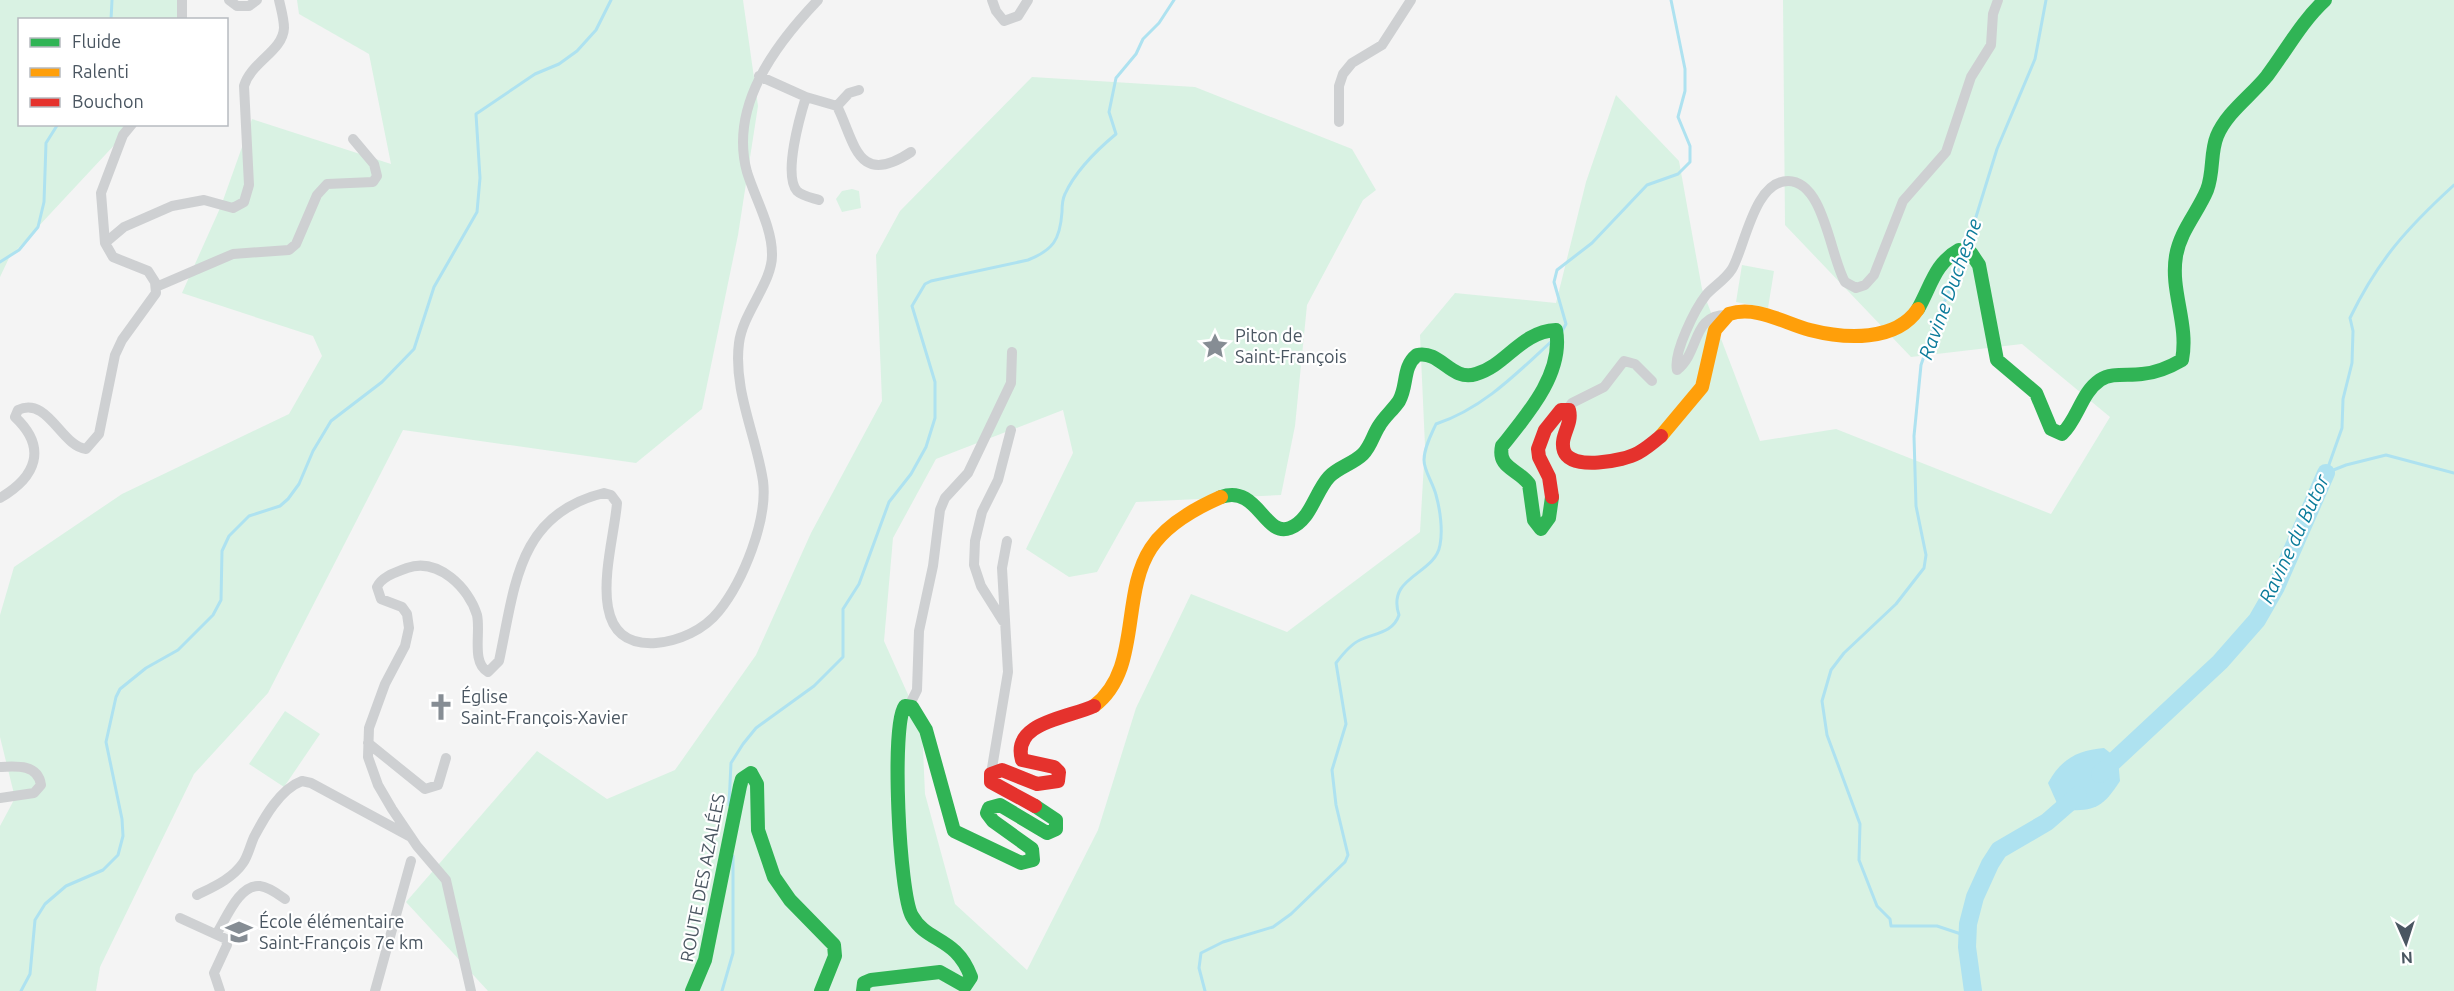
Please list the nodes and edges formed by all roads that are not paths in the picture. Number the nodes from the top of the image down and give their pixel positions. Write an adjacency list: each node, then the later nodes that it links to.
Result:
1 (182, 0): 11 (street)
2 (229, 0): 3 (street)
3 (257, 0)
4 (279, 0): 21 (street)
5 (819, 0): 12 (street)
6 (992, 0): 7 (street)
7 (1028, 0)
8 (1411, 0): 16 (street)
9 (1998, 0): 23 (street)
10 (2325, 0): 23 (main road)
11 (182, 18)
12 (759, 76): 14 (street); 32 (street)
13 (859, 90): 15 (street)
14 (806, 97): 15 (street); 20 (street)
15 (837, 106): 19 (street)
16 (1339, 122)
17 (130, 126): 21 (street)
18 (353, 139): 22 (street)
19 (911, 152)
20 (819, 200)
21 (105, 243): 22 (street)
22 (156, 287): 28 (street)
23 (1728, 315): 26 (main road)
24 (1012, 352): 31 (street)
25 (1652, 381): 26 (street)
26 (1567, 410): 35 (main road)
27 (1011, 430): 30 (street)
28 (0, 498)
29 (1006, 541): 30 (street)
30 (1006, 626): 35 (street)
31 (909, 706): 35 (main road); 48 (main road)
32 (368, 743): 33 (street); 37 (street)
33 (446, 758)
34 (0, 766): 36 (street)
35 (992, 774)
36 (0, 798)
37 (411, 837): 39 (street); 45 (street)
38 (411, 861): 44 (street)
39 (197, 895)
40 (285, 898): 42 (street)
41 (180, 918): 42 (street)
42 (217, 933): 43 (street)
43 (220, 991)
44 (375, 991)
45 (471, 991)
46 (692, 991): 47 (main road, ROUTE DES AZALÉES)
47 (821, 991)
48 (863, 991)

